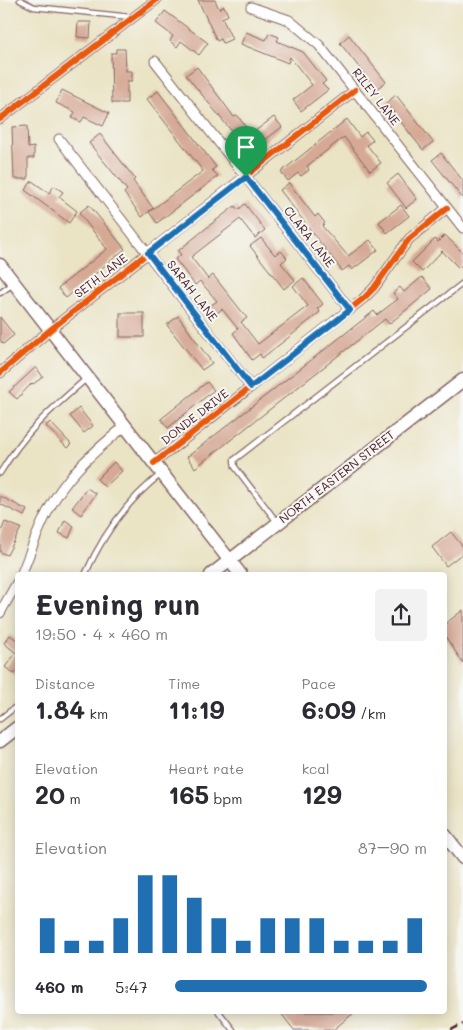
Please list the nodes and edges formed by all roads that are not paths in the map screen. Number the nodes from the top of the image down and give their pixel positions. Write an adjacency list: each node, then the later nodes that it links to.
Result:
1 (20, 0): 4 (lane)
2 (156, 0): 4 (street)
3 (251, 7): 6 (street, RILEY LANE)
4 (134, 17): 7 (street)
5 (155, 61): 9 (street, CLARA LANE)
6 (355, 90): 9 (street, SETH LANE); 10 (street, RILEY LANE)
7 (0, 119)
8 (59, 139): 12 (street, SARAH LANE)
9 (246, 177): 12 (street, SETH LANE); 17 (street, CLARA LANE)
10 (447, 208): 11 (street, RILEY LANE); 17 (street, DONDE DRIVE)
11 (463, 228)
12 (148, 253): 18 (street, SETH LANE); 22 (street, SARAH LANE)
13 (0, 265): 14 (main road)
14 (14, 283): 16 (lane); 18 (main road)
15 (463, 283): 26 (lane)
16 (0, 293)
17 (350, 310): 22 (street, DONDE DRIVE)
18 (50, 330): 19 (street, SETH LANE); 20 (main road)
19 (0, 373)
20 (88, 378): 23 (main road); 25 (lane)
21 (463, 380): 26 (main road, NORTH EASTERN STREET)
22 (251, 387): 24 (street, DONDE DRIVE)
23 (125, 426): 24 (main road); 28 (street)
24 (158, 468): 27 (main road); 29 (lane)
25 (0, 473)
26 (278, 523): 27 (main road, NORTH EASTERN STREET)
27 (230, 560): 30 (main road, NORTH EASTERN STREET); 31 (main road)
28 (21, 572)
29 (87, 572)
30 (214, 572)
31 (240, 572)
32 (15, 586): 33 (street)
33 (0, 613)
34 (15, 708): 35 (lane)
35 (0, 719)
36 (15, 729): 37 (main road)
37 (0, 741)
38 (447, 838): 39 (main road)
39 (463, 858)
40 (221, 1014): 41 (lane)
41 (233, 1030)

